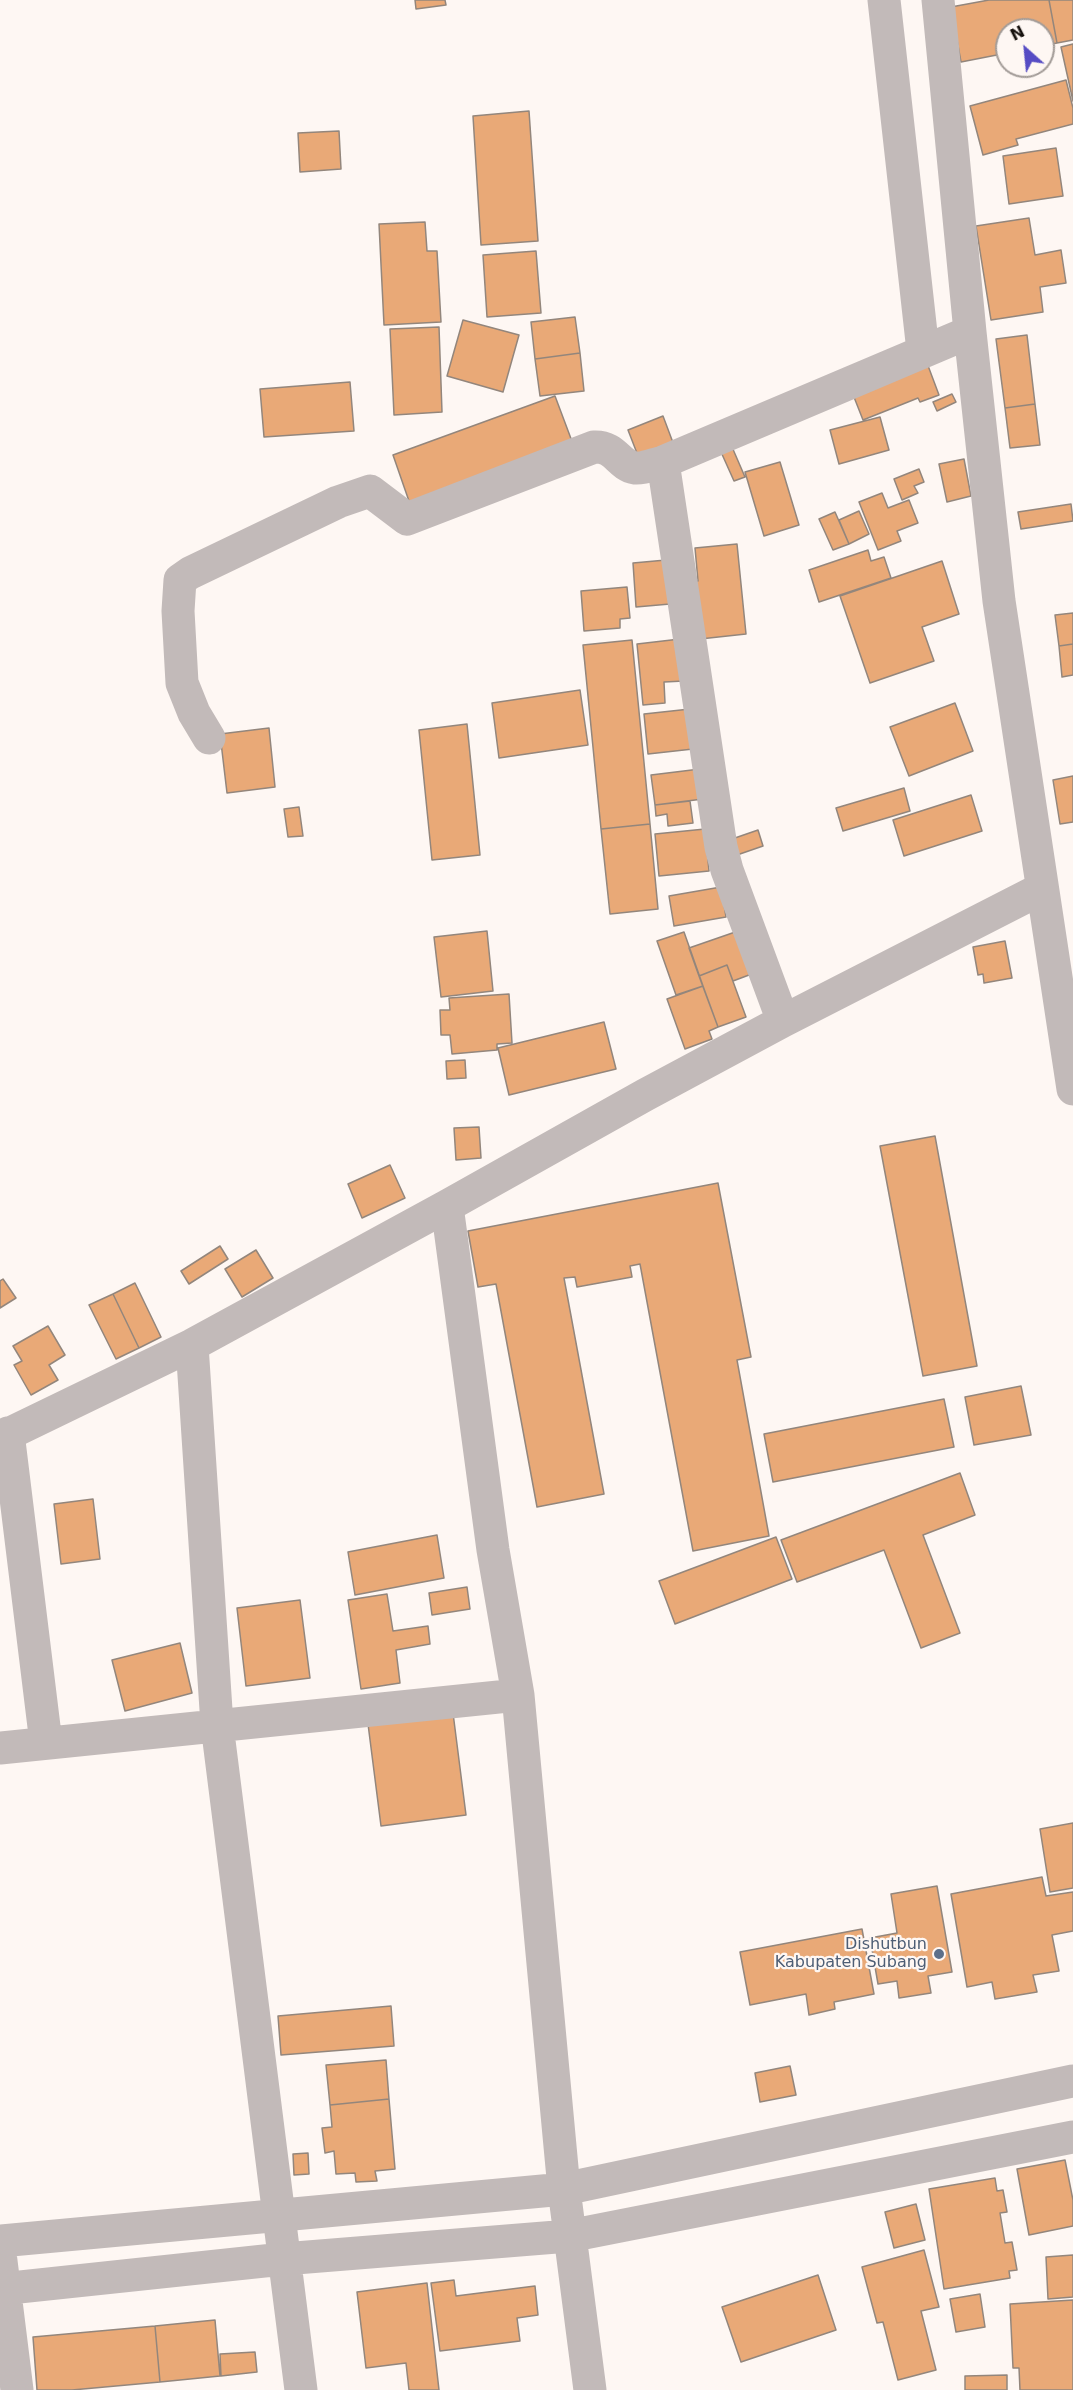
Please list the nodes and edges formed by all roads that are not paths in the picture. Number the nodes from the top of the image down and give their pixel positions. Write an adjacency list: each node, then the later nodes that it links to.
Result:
1 (884, 0): 4 (street)
2 (938, 0): 3 (street)
3 (970, 332): 4 (street); 7 (street)
4 (923, 351): 5 (street)
5 (663, 462): 6 (street); 8 (street)
6 (209, 738)
7 (1041, 889): 8 (street); 9 (street)
8 (783, 1021): 10 (street)
9 (1073, 1089)
10 (447, 1206): 11 (street); 13 (street)
11 (192, 1345): 12 (street); 14 (street)
12 (4, 1436): 15 (street)
13 (518, 1695): 14 (street); 19 (street)
14 (217, 1725): 15 (street); 20 (street)
15 (46, 1743): 16 (street)
16 (0, 1748)
17 (1073, 2081): 19 (street)
18 (1073, 2137): 21 (street)
19 (564, 2189): 20 (street); 21 (street)
20 (278, 2214): 22 (street); 24 (street)
21 (569, 2236): 24 (street); 28 (street)
22 (0, 2241)
23 (0, 2253): 25 (street)
24 (283, 2259): 25 (street); 27 (street)
25 (2, 2289): 26 (street)
26 (17, 2390)
27 (301, 2390)
28 (590, 2390)

